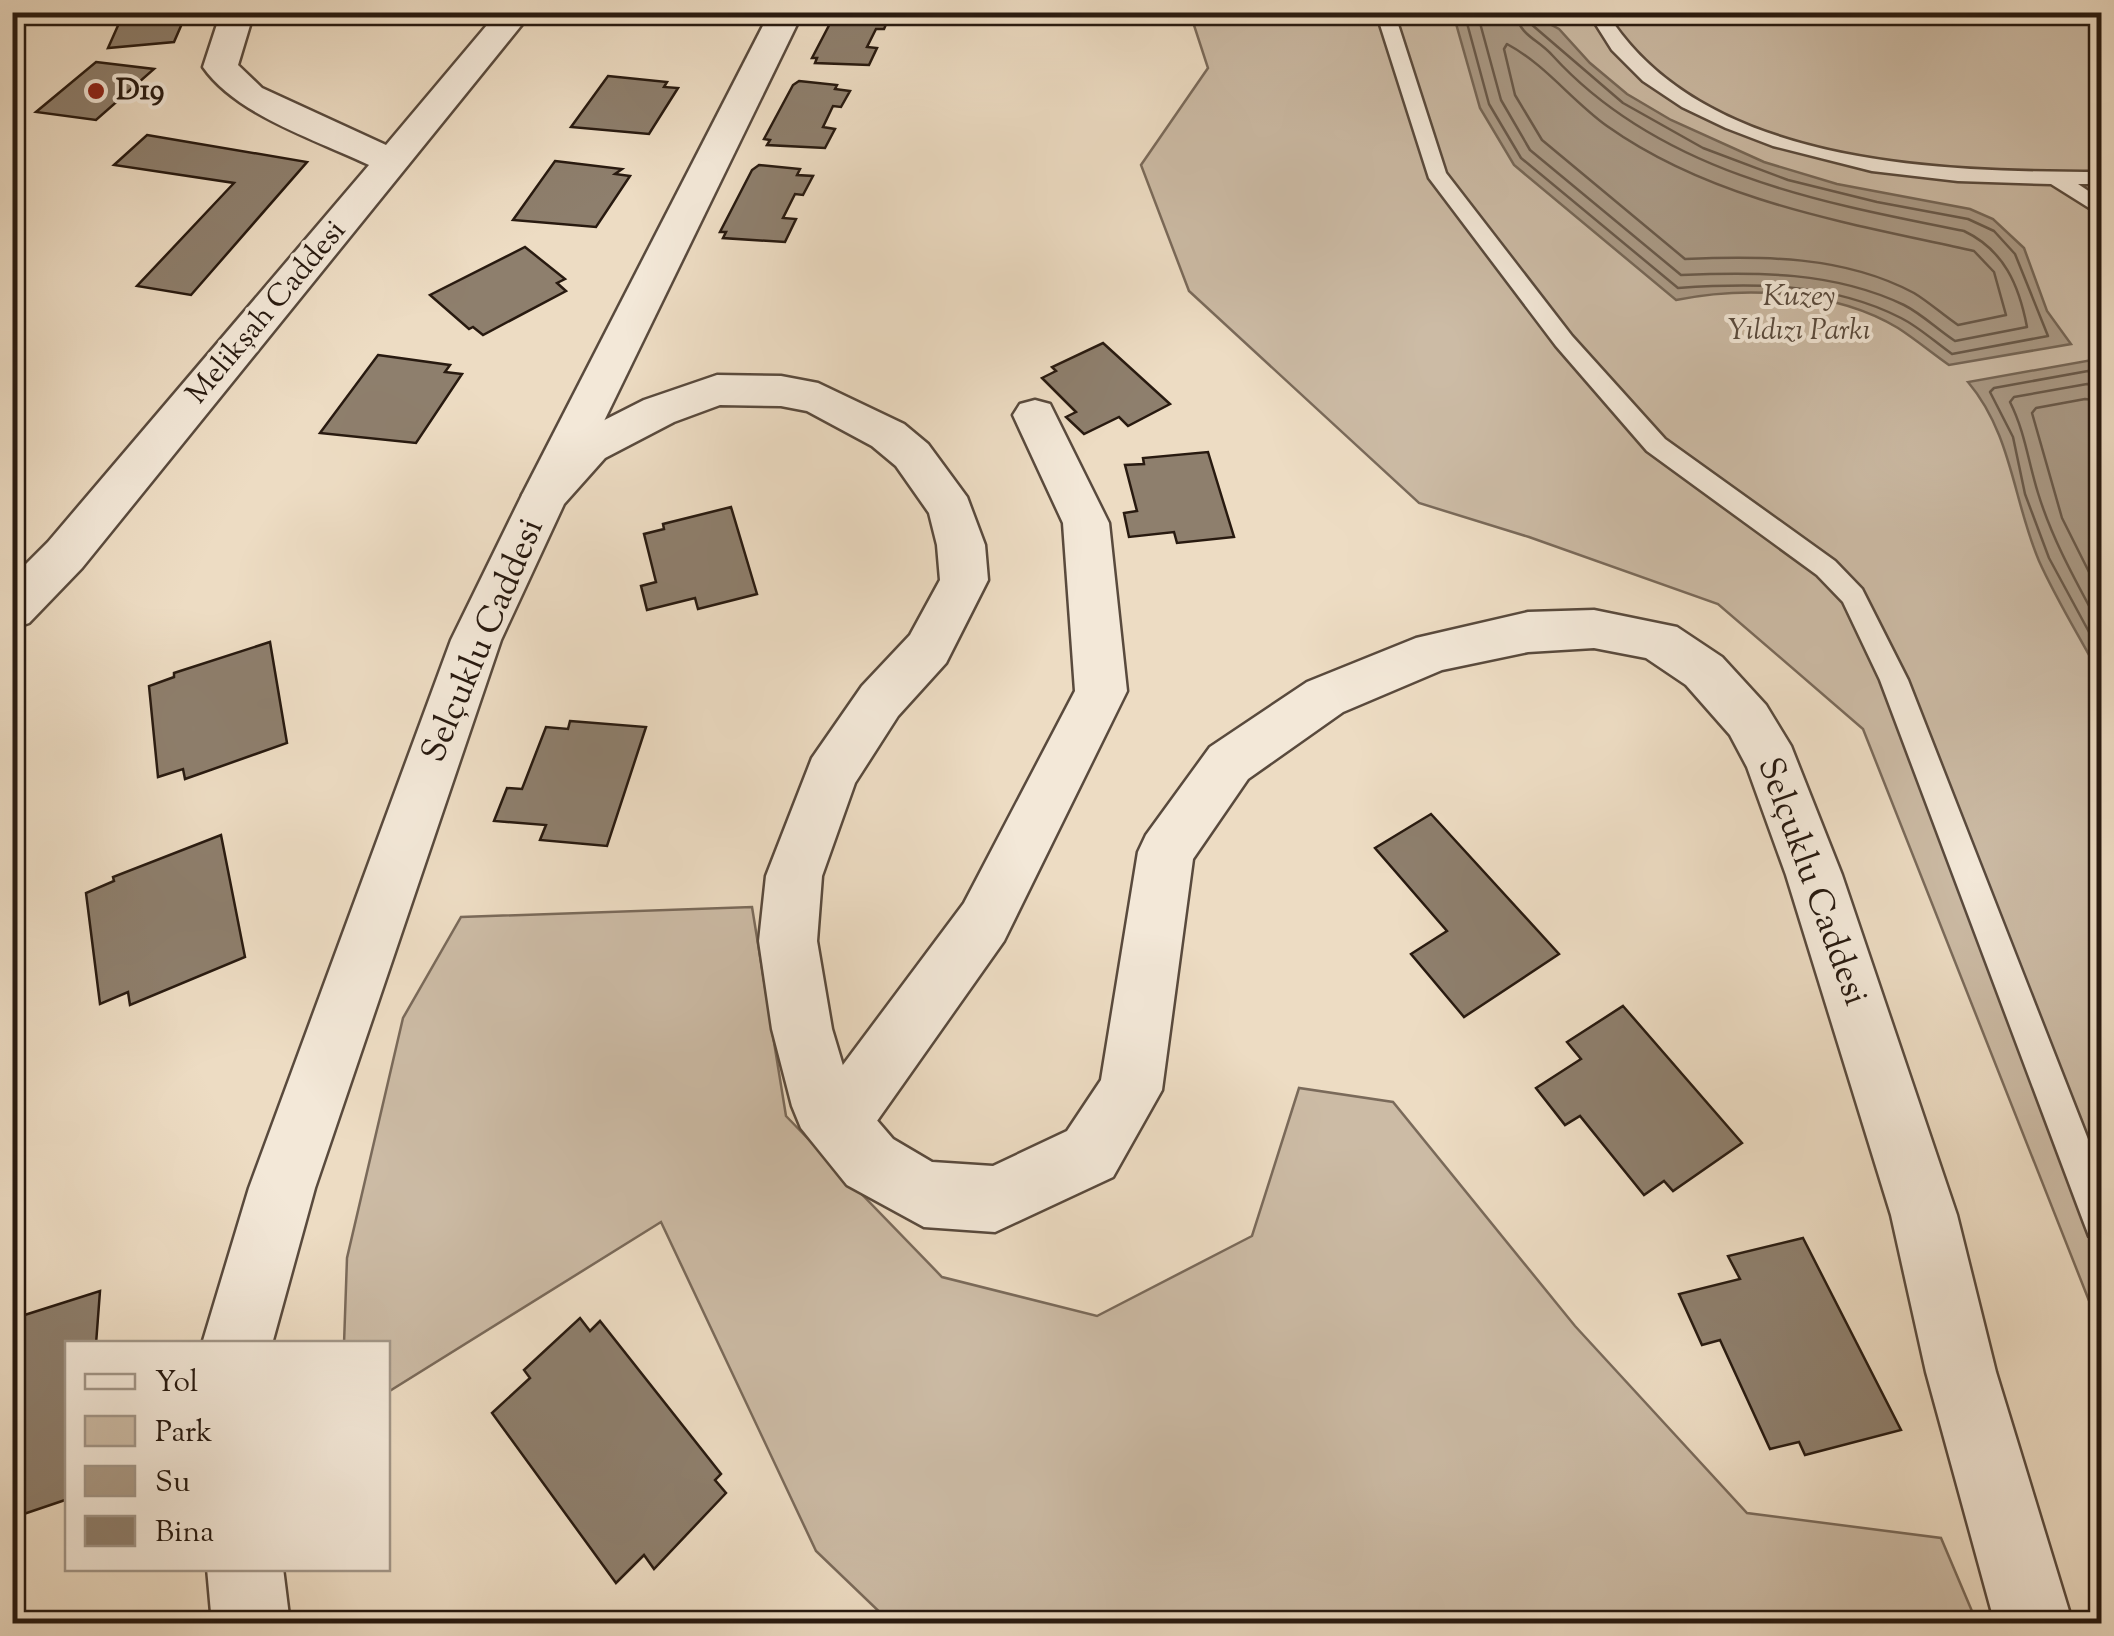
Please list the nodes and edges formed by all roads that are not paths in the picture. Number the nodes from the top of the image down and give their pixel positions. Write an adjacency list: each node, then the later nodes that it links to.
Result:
1 (238, 12): 6 (street)
2 (516, 12): 6 (street, Melikşah Caddesi)
3 (787, 12): 11 (street)
4 (1385, 12): 14 (lane)
5 (1597, 12): 7 (lane)
6 (393, 162): 12 (street, Melikşah Caddesi)
7 (2055, 178): 8 (lane); 9 (lane)
8 (2102, 178)
9 (2102, 210)
10 (1035, 415): 13 (street)
11 (545, 495): 13 (street, Selçuklu Caddesi); 15 (street, Selçuklu Caddesi)
12 (12, 610)
13 (838, 1124): 18 (street, Selçuklu Caddesi)
14 (2102, 1222)
15 (238, 1341)
16 (245, 1571): 17 (street)
17 (252, 1624)
18 (2034, 1624)

